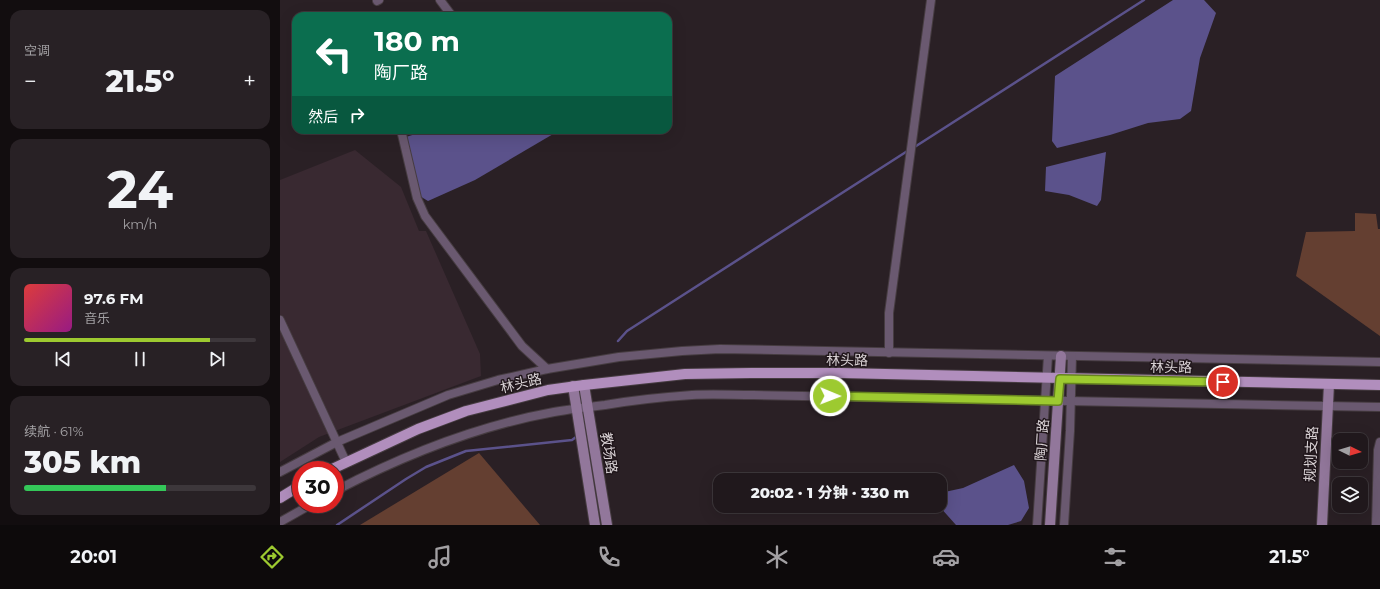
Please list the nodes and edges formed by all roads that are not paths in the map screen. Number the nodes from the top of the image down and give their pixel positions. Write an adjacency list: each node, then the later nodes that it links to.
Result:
1 (440, 0): 3 (street)
2 (931, 0): 6 (street)
3 (449, 12)
4 (403, 134): 11 (street)
5 (280, 320): 26 (street)
6 (889, 353): 7 (street); 11 (street)
7 (1048, 356): 8 (street); 12 (street)
8 (1061, 356): 9 (street); 13 (main road, 陶厂路)
9 (1072, 356): 10 (street); 14 (street)
10 (1380, 362)
11 (547, 369): 26 (street)
12 (1047, 378): 13 (main road, 林头路); 16 (main road, 林头路); 19 (street)
13 (1060, 379): 14 (main road, 林头路); 20 (main road, 陶厂路)
14 (1071, 379): 15 (main road, 林头路); 21 (street)
15 (1329, 384): 17 (main road, 林头路); 22 (main road, 规划支路)
16 (584, 385): 18 (main road, 林头路); 23 (main road, 教场路)
17 (1380, 385)
18 (572, 386): 25 (main road, 教场路); 28 (main road, 林头路)
19 (1046, 401): 20 (street); 23 (street); 37 (street)
20 (1058, 401): 21 (street); 38 (main road, 陶厂路)
21 (1071, 401): 22 (street); 39 (street)
22 (1328, 406): 24 (street); 40 (main road, 规划支路)
23 (588, 407): 25 (street); 36 (main road, 教场路)
24 (1380, 407)
25 (576, 409): 30 (street); 35 (main road, 教场路)
26 (337, 442): 28 (street); 29 (street)
27 (1380, 442): 41 (street)
28 (346, 462)
29 (280, 472)
30 (344, 487)
31 (292, 491): 32 (main road)
32 (280, 498)
33 (296, 513): 34 (street)
34 (280, 522)
35 (594, 525)
36 (607, 525)
37 (1037, 525)
38 (1050, 525)
39 (1064, 525)
40 (1322, 525)
41 (1376, 525)

